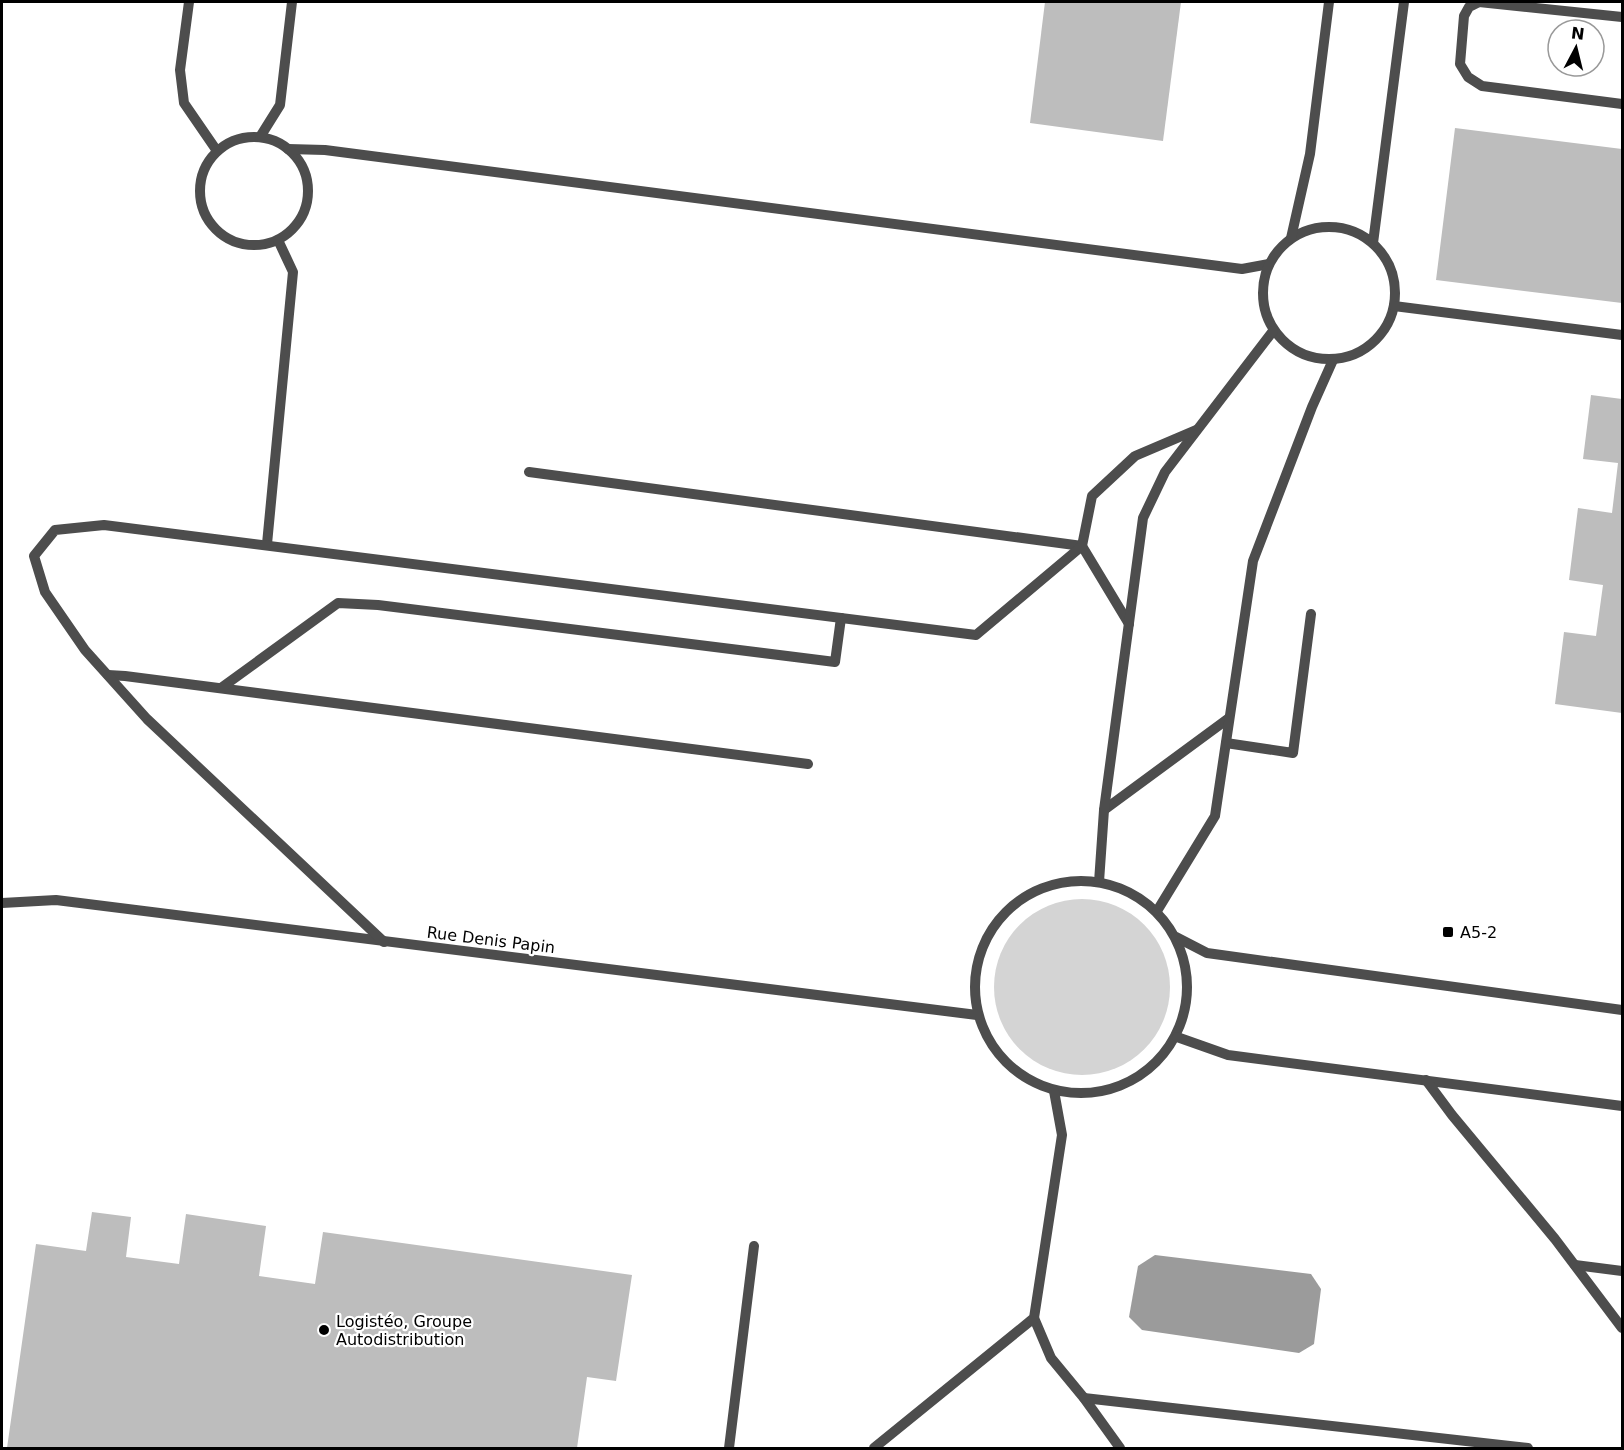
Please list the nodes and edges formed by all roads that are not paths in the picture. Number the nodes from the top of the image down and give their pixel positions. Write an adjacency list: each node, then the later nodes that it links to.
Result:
1 (189, 2): 10 (street)
2 (292, 2): 8 (street)
3 (1329, 2): 11 (street)
4 (1404, 2): 13 (street)
5 (1479, 2): 6 (street); 7 (street)
6 (1623, 17)
7 (1623, 104)
8 (260, 137): 9 (street); 10 (street)
9 (288, 149): 12 (street); 14 (street)
10 (217, 151): 12 (street)
11 (1291, 238): 13 (street); 14 (street)
12 (278, 240): 21 (street)
13 (1373, 243): 15 (street)
14 (1269, 264): 16 (street)
15 (1394, 306): 17 (street); 18 (street)
16 (1273, 331): 18 (street); 19 (street)
17 (1623, 335)
18 (1333, 360): 28 (street)
19 (1196, 430): 22 (street); 25 (street)
20 (529, 472): 22 (street)
21 (267, 544): 24 (street); 26 (street)
22 (1082, 546): 24 (street); 25 (street)
23 (1311, 614): 29 (street)
24 (841, 618): 27 (street)
25 (1129, 624): 31 (street)
26 (108, 675): 27 (street); 36 (street)
27 (221, 688): 30 (street)
28 (1229, 718): 29 (street); 31 (street)
29 (1226, 743): 34 (street)
30 (807, 764)
31 (1104, 810): 32 (street)
32 (1099, 882): 34 (street); 38 (street)
33 (2, 903): 36 (street, Rue Denis Papin)
34 (1157, 911): 35 (street)
35 (1176, 937): 37 (street); 39 (street)
36 (384, 942): 38 (street, Rue Denis Papin)
37 (1623, 1010)
38 (977, 1015): 41 (street)
39 (1177, 1037): 40 (street); 41 (street)
40 (1426, 1080): 42 (street); 44 (street)
41 (1054, 1091): 46 (street)
42 (1623, 1106)
43 (754, 1246): 49 (street)
44 (1575, 1265): 45 (street); 47 (street)
45 (1623, 1271)
46 (1034, 1318): 48 (street); 50 (street)
47 (1623, 1328)
48 (1084, 1398): 51 (street); 52 (street)
49 (729, 1449)
50 (874, 1449)
51 (1120, 1449)
52 (1528, 1449)

